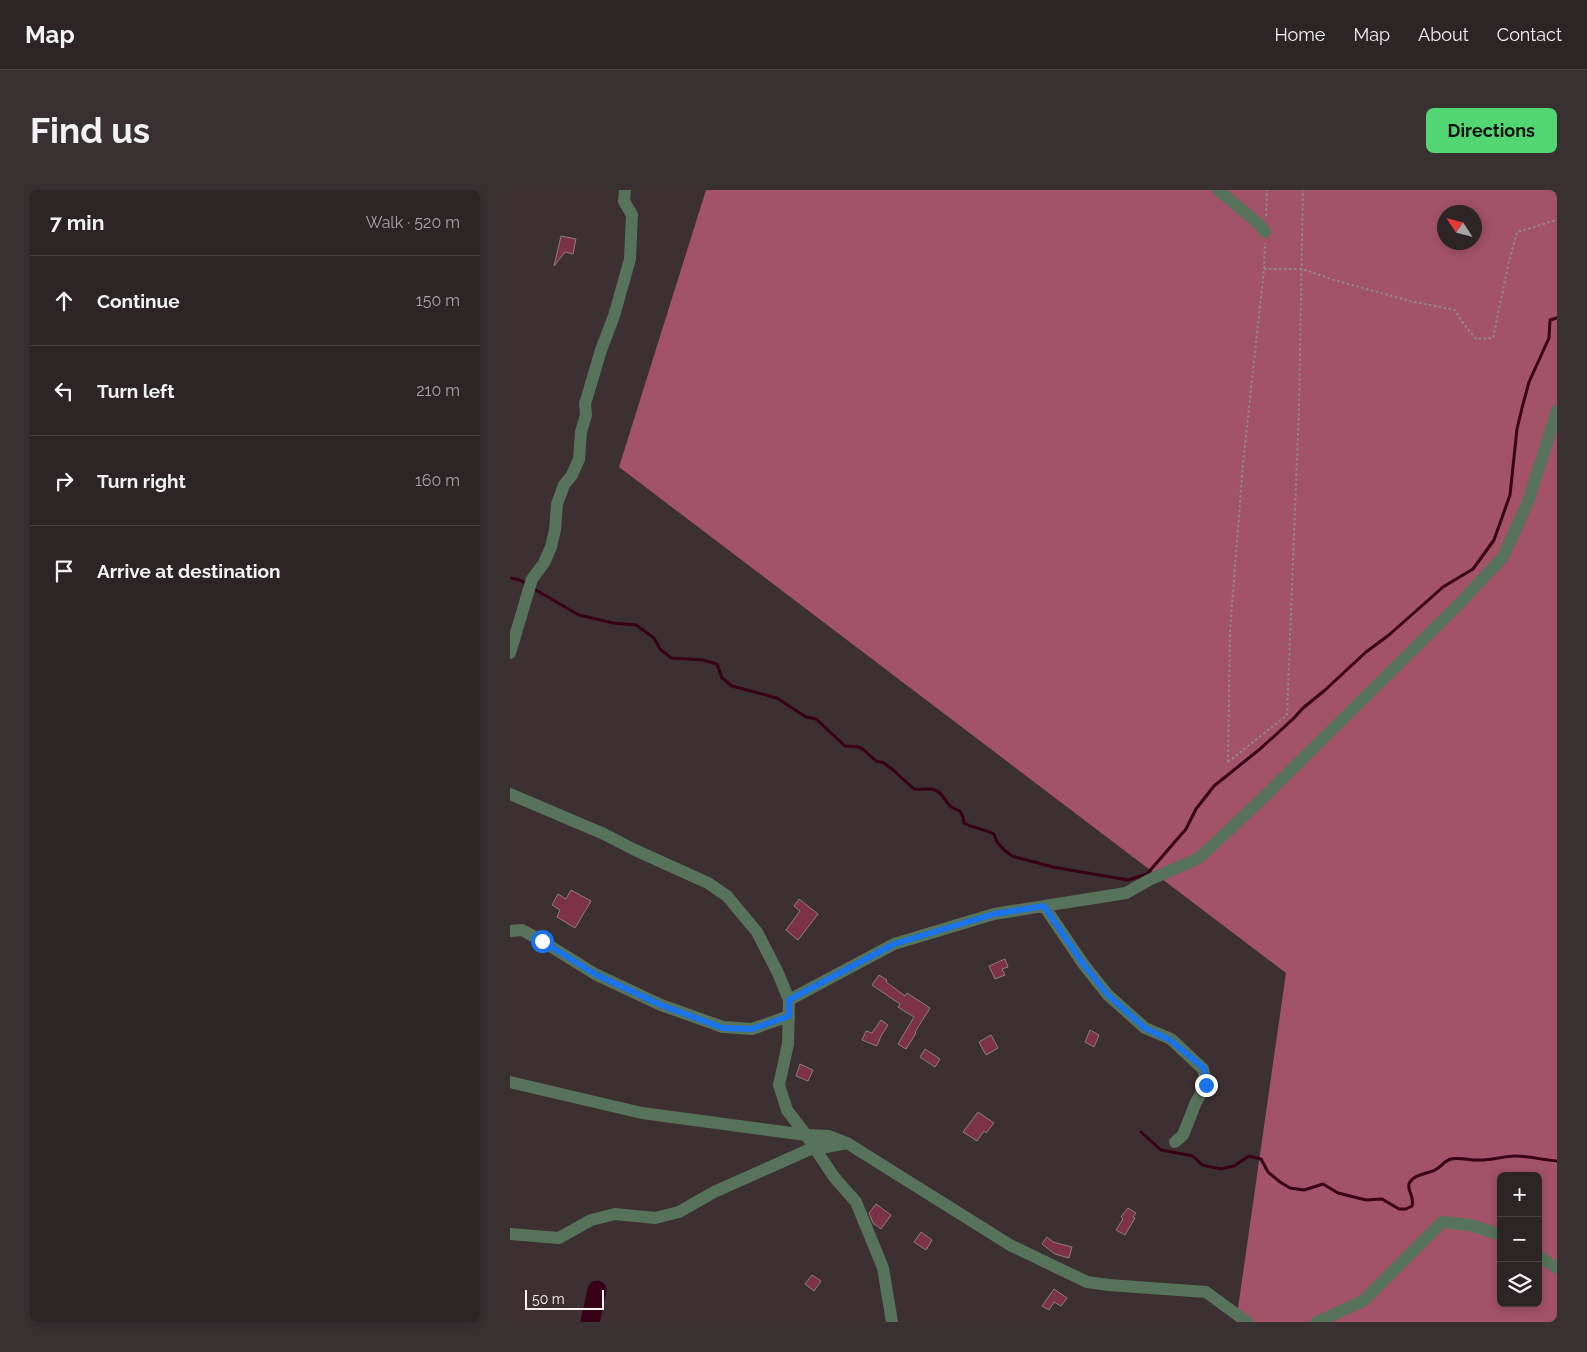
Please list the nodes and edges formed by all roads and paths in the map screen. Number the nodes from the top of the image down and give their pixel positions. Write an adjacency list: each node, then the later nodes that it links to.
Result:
1 (625, 190): 10 (street)
2 (1218, 190): 6 (street)
3 (1268, 190): 6 (path)
4 (1302, 190): 8 (path)
5 (1557, 220): 8 (path)
6 (1266, 232): 7 (path)
7 (1264, 269): 8 (path); 8 (path)
8 (1302, 269)
9 (1557, 411): 12 (street)
10 (510, 653)
11 (510, 794): 14 (street)
12 (1044, 906): 14 (street); 18 (street)
13 (510, 931): 15 (street)
14 (789, 1000): 15 (street)
15 (789, 1016): 17 (street)
16 (510, 1082): 17 (street)
17 (806, 1135): 19 (street); 20 (street)
18 (1175, 1142)
19 (846, 1143): 20 (street); 26 (street)
20 (815, 1148): 21 (street); 25 (street)
21 (510, 1234)
22 (1497, 1234): 27 (street)
23 (1542, 1259): 24 (street)
24 (1557, 1268)
25 (892, 1322)
26 (1247, 1322)
27 (1317, 1322)

